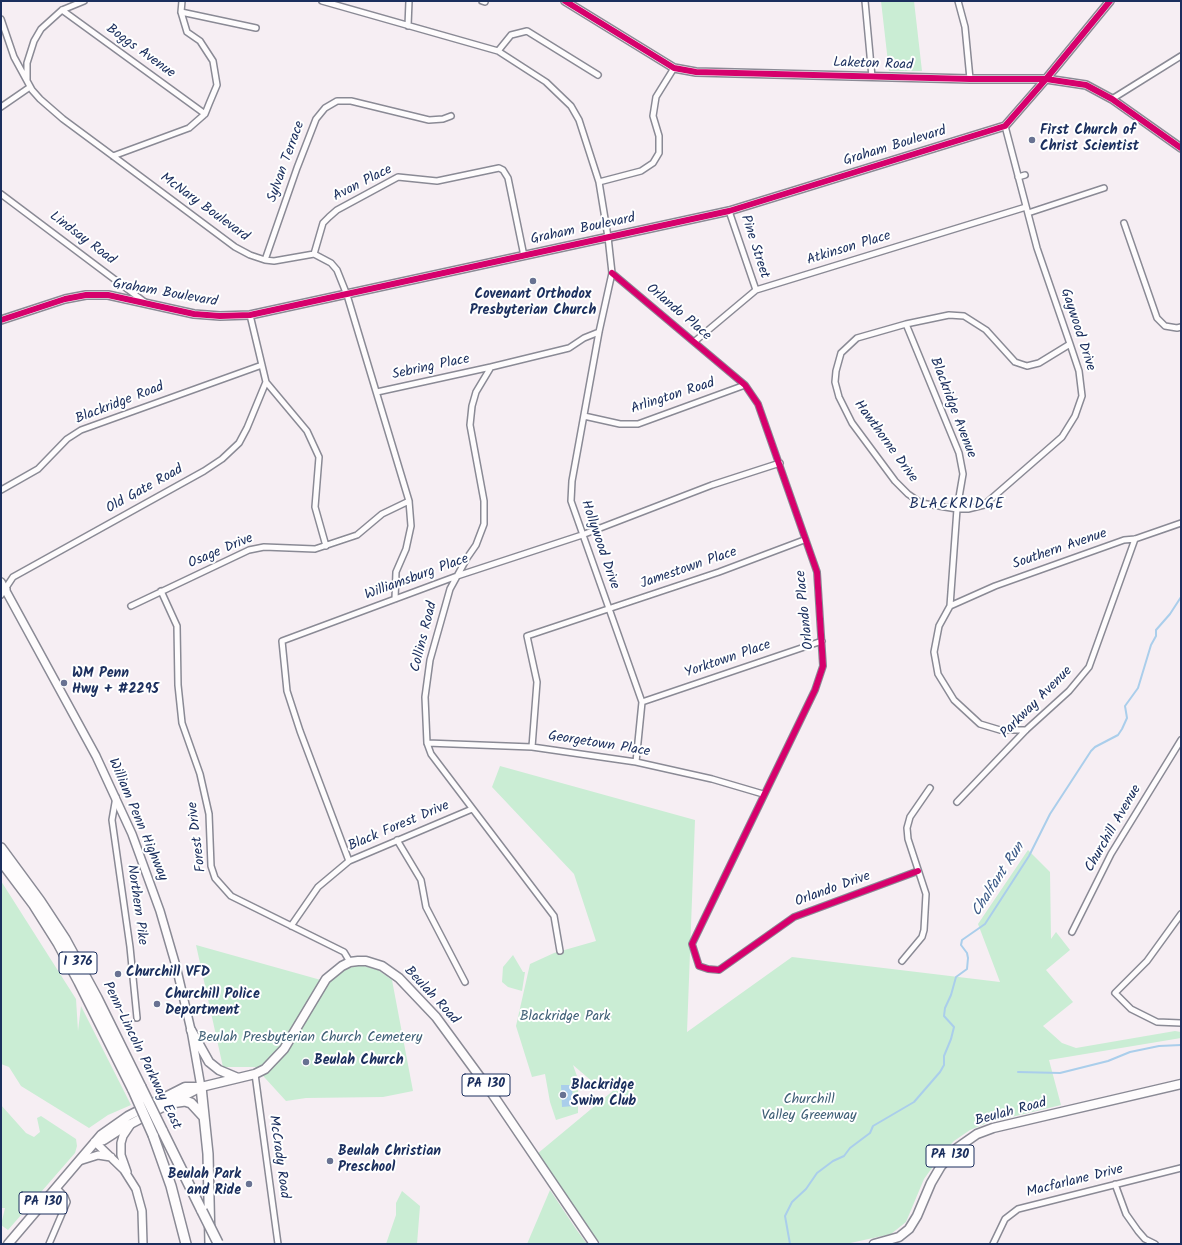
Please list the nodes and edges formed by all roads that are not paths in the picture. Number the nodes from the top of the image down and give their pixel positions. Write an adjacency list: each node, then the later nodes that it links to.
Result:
1 (84, 1): 9 (street)
2 (182, 1): 10 (street)
3 (322, 1): 12 (street, Hollywood Drive)
4 (409, 1): 12 (street)
5 (565, 1): 16 (street, Laketon Road)
6 (865, 1): 18 (street)
7 (958, 1): 19 (street)
8 (1110, 1): 20 (street)
9 (62, 10): 21 (street); 25 (street, Boggs Avenue)
10 (181, 12): 13 (street); 25 (street)
11 (1, 19): 21 (street, McNary Boulevard)
12 (408, 26): 14 (street, Hollywood Drive)
13 (256, 28)
14 (498, 51): 17 (street); 32 (street, Hollywood Drive)
15 (1181, 56): 23 (street)
16 (674, 68): 18 (street, Laketon Road); 32 (street)
17 (598, 74)
18 (872, 77): 19 (street, Laketon Road)
19 (970, 79): 20 (street, Laketon Road)
20 (1046, 79): 23 (street, Laketon Road); 27 (street)
21 (26, 81): 22 (street, McNary Boulevard)
22 (30, 87): 24 (street); 29 (street, McNary Boulevard)
23 (1112, 98): 28 (street, Laketon Road)
24 (1, 107)
25 (205, 114): 29 (street)
26 (451, 116): 42 (street, Sylvan Terrace)
27 (1005, 126): 31 (street, Gaywood Drive); 36 (street, Graham Boulevard)
28 (1181, 148)
29 (113, 156): 42 (street, McNary Boulevard)
30 (1025, 175): 31 (street)
31 (1018, 177): 35 (street, Gaywood Drive)
32 (599, 182): 39 (street, Hollywood Drive)
33 (1104, 188): 37 (street)
34 (1, 194): 46 (street, Lindsay Road)
35 (1026, 207): 37 (street, Gaywood Drive); 44 (street, Atkinson Place)
36 (730, 211): 39 (street, Graham Boulevard); 44 (street, Pine Street)
37 (1028, 213): 53 (street, Gaywood Drive)
38 (1124, 223): 50 (street)
39 (608, 237): 41 (street, Graham Boulevard); 43 (street, Hollywood Drive)
40 (314, 254): 41 (street, Avon Place); 42 (street, McNary Boulevard); 45 (street)
41 (524, 256): 45 (street, Graham Boulevard)
42 (265, 260)
43 (612, 273): 51 (street, Hollywood Drive); 52 (street, Orlando Place)
44 (756, 290): 52 (street, Atkinson Place)
45 (347, 295): 47 (street, Graham Boulevard); 58 (street)
46 (148, 305): 47 (street, Graham Boulevard); 48 (street, Graham Boulevard)
47 (250, 315): 54 (street)
48 (1, 320)
49 (906, 324): 53 (street, Hawthorne Drive); 63 (street, Blackridge Avenue); 63 (street, Hawthorne Drive)
50 (1181, 327)
51 (598, 332): 55 (street); 59 (street, Hollywood Drive)
52 (694, 342): 57 (street, Orlando Place)
53 (1070, 344): 63 (street, Gaywood Drive)
54 (262, 365): 56 (street); 61 (street, Blackridge Road)
55 (491, 367): 58 (street, Sebring Place); 69 (street, Collins Road)
56 (266, 382): 68 (street); 70 (street, Old Gate Road)
57 (745, 385): 59 (street, Arlington Road); 60 (street, Orlando Place)
58 (377, 392): 62 (street)
59 (584, 416): 65 (street, Hollywood Drive)
60 (780, 463): 65 (street, Williamsburg Place); 67 (street, Orlando Place)
61 (1, 490)
62 (408, 501): 68 (street, Osage Drive); 72 (street)
63 (957, 509): 74 (street, Blackridge Avenue)
64 (1181, 523): 66 (street, Southern Avenue)
65 (582, 535): 69 (street, Williamsburg Place); 75 (street, Hollywood Drive)
66 (1135, 539): 74 (street, Southern Avenue); 78 (street, Parkway Avenue)
67 (804, 540): 75 (street, Jamestown Place); 76 (street, Orlando Place)
68 (326, 546): 71 (street, Osage Drive)
69 (457, 576): 72 (street, Williamsburg Place); 80 (street, Collins Road)
70 (2, 589): 85 (street, William Penn Highway)
71 (161, 591): 73 (street, Osage Drive); 94 (street, Forest Drive)
72 (395, 599): 91 (street, Williamsburg Place)
73 (132, 606)
74 (950, 606): 78 (street, Blackridge Avenue)
75 (608, 608): 77 (street, Hollywood Drive); 81 (street, Jamestown Place)
76 (822, 641): 77 (street, Yorktown Place); 84 (street, Orlando Place)
77 (642, 702): 82 (street, Hollywood Drive)
78 (1026, 730): 86 (street, Parkway Avenue)
79 (1181, 740): 95 (street, Churchill Avenue)
80 (427, 743): 81 (street, Georgetown Place); 87 (street, Collins Road)
81 (532, 747): 82 (street, Georgetown Place)
82 (636, 762): 84 (street, Georgetown Place)
83 (930, 788): 92 (street)
84 (763, 794): 99 (street, Orlando Place)
85 (116, 796): 101 (street, Northern Pike); 103 (street, William Penn Highway)
86 (957, 802)
87 (472, 809): 88 (street, Black Forest Drive); 96 (street, Collins Road)
88 (397, 840): 91 (street, Black Forest Drive); 100 (street)
89 (1, 848): 108 (highway, Penn-Lincoln Parkway East / I 376)
90 (1, 861): 108 (highway, Penn-Lincoln Parkway East / I 376)
91 (349, 861): 94 (street, Black Forest Drive)
92 (918, 871): 97 (street); 99 (street, Orlando Drive)
93 (1181, 914): 102 (street)
94 (291, 926): 98 (street, Forest Drive)
95 (1072, 932)
96 (560, 951)
97 (902, 961)
98 (350, 962): 104 (main road, PA 130); 126 (main road, Beulah Road / PA 130)
99 (699, 966)
100 (465, 982)
101 (137, 1018)
102 (1181, 1023)
103 (191, 1030): 105 (main road); 107 (street, William Penn Highway)
104 (255, 1074): 105 (main road, PA 130); 125 (street, McCrady Road)
105 (238, 1078): 107 (main road, PA 130)
106 (1181, 1084): 119 (main road, Beulah Road / PA 130)
107 (201, 1087): 109 (main road, PA 130); 110 (highway); 112 (main road, PA 130)
108 (137, 1089): 123 (highway, Penn-Lincoln Parkway East / I 376, bridge); 124 (highway, Penn-Lincoln Parkway East / I 376, bridge)
109 (171, 1103): 110 (highway); 111 (main road, PA 130)
110 (204, 1119): 124 (highway)
111 (132, 1123): 112 (main road, PA 130); 116 (street)
112 (95, 1142): 113 (street); 114 (main road, PA 130)
113 (111, 1157): 114 (street); 116 (street)
114 (77, 1162): 118 (main road, PA 130)
115 (1181, 1168): 117 (street, Macfarlane Drive)
116 (128, 1176): 122 (street)
117 (1115, 1184): 128 (street, Macfarlane Drive); 129 (street)
118 (56, 1187): 120 (main road, PA 130); 121 (street)
119 (887, 1243): 127 (main road, Beulah Road / PA 130)
120 (8, 1244)
121 (49, 1244)
122 (143, 1244)
123 (186, 1244)
124 (216, 1244)
125 (278, 1244)
126 (594, 1244)
127 (874, 1244)
128 (994, 1244)
129 (1155, 1244)

